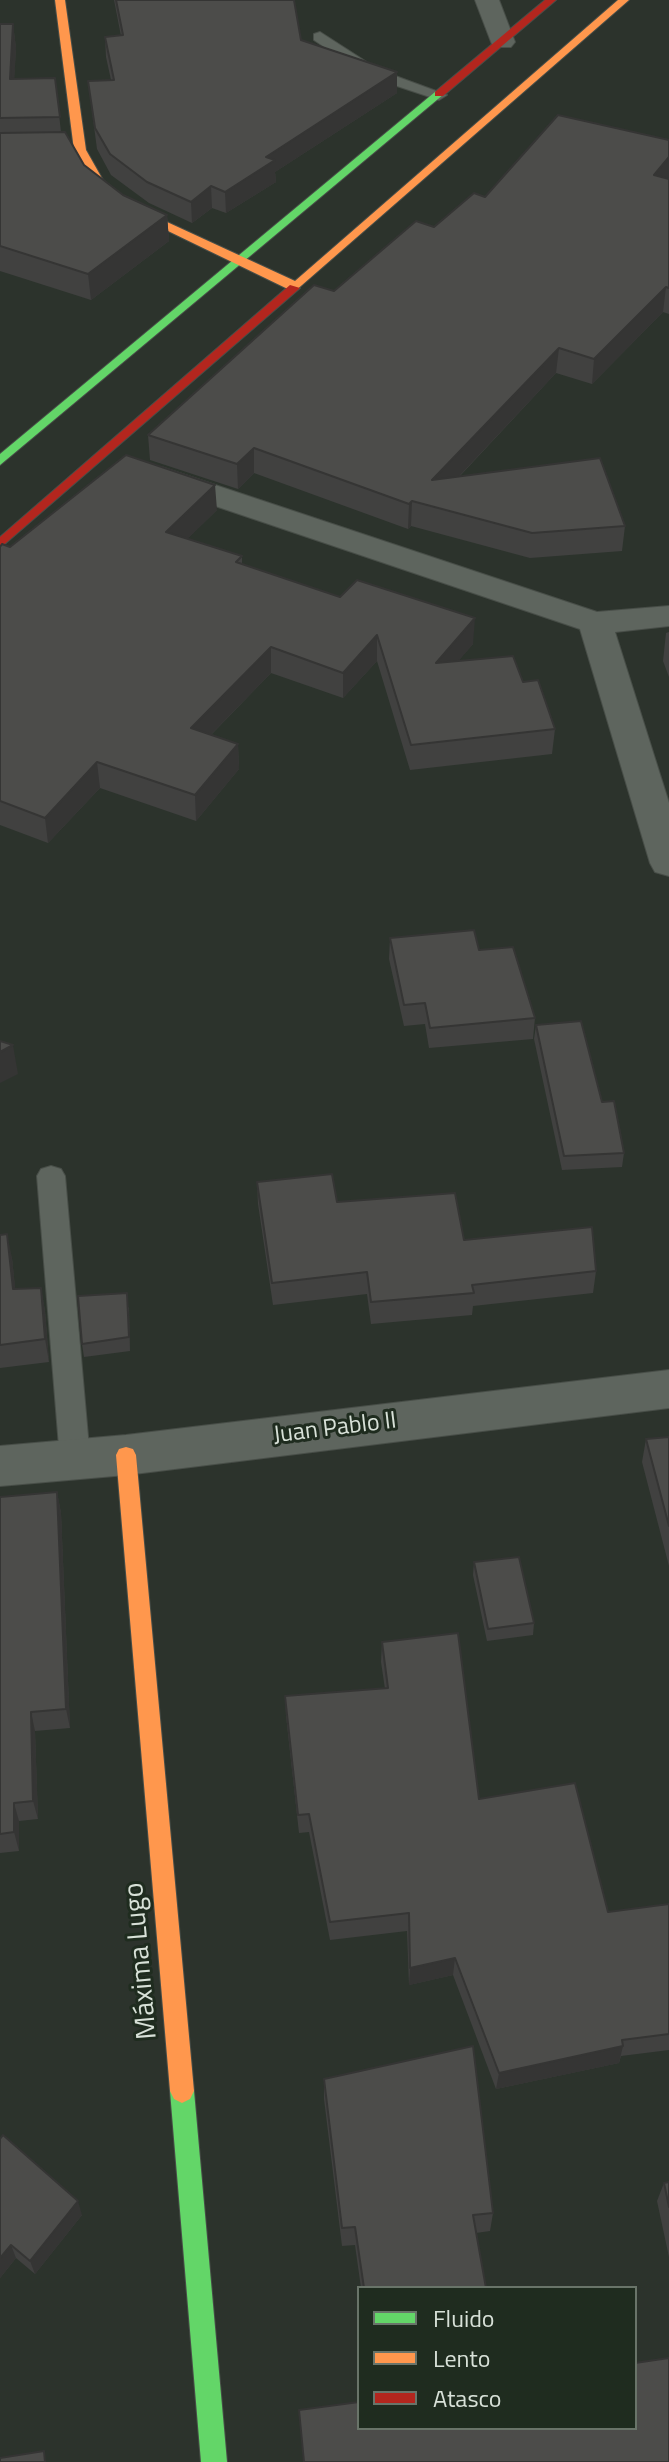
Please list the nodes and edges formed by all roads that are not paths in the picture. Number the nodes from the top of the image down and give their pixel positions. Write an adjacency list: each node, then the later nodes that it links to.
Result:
1 (60, 0): 8 (main road)
2 (487, 0): 6 (street)
3 (551, 0): 6 (main road)
4 (624, 0): 9 (main road)
5 (320, 37): 7 (lane)
6 (502, 42): 7 (main road)
7 (439, 95): 8 (main road)
8 (241, 260): 9 (main road); 11 (main road)
9 (295, 285): 10 (main road)
10 (98, 456): 12 (main road); 14 (street)
11 (0, 461)
12 (0, 544)
13 (669, 616): 14 (street)
14 (595, 623): 15 (street)
15 (669, 863)
16 (51, 1176): 19 (lane)
17 (669, 1389): 18 (street, Juan Pablo II)
18 (126, 1455): 19 (street, Juan Pablo II); 21 (main road, Máxima Lugo)
19 (75, 1459): 20 (street, Juan Pablo II)
20 (0, 1466)
21 (214, 2462)

